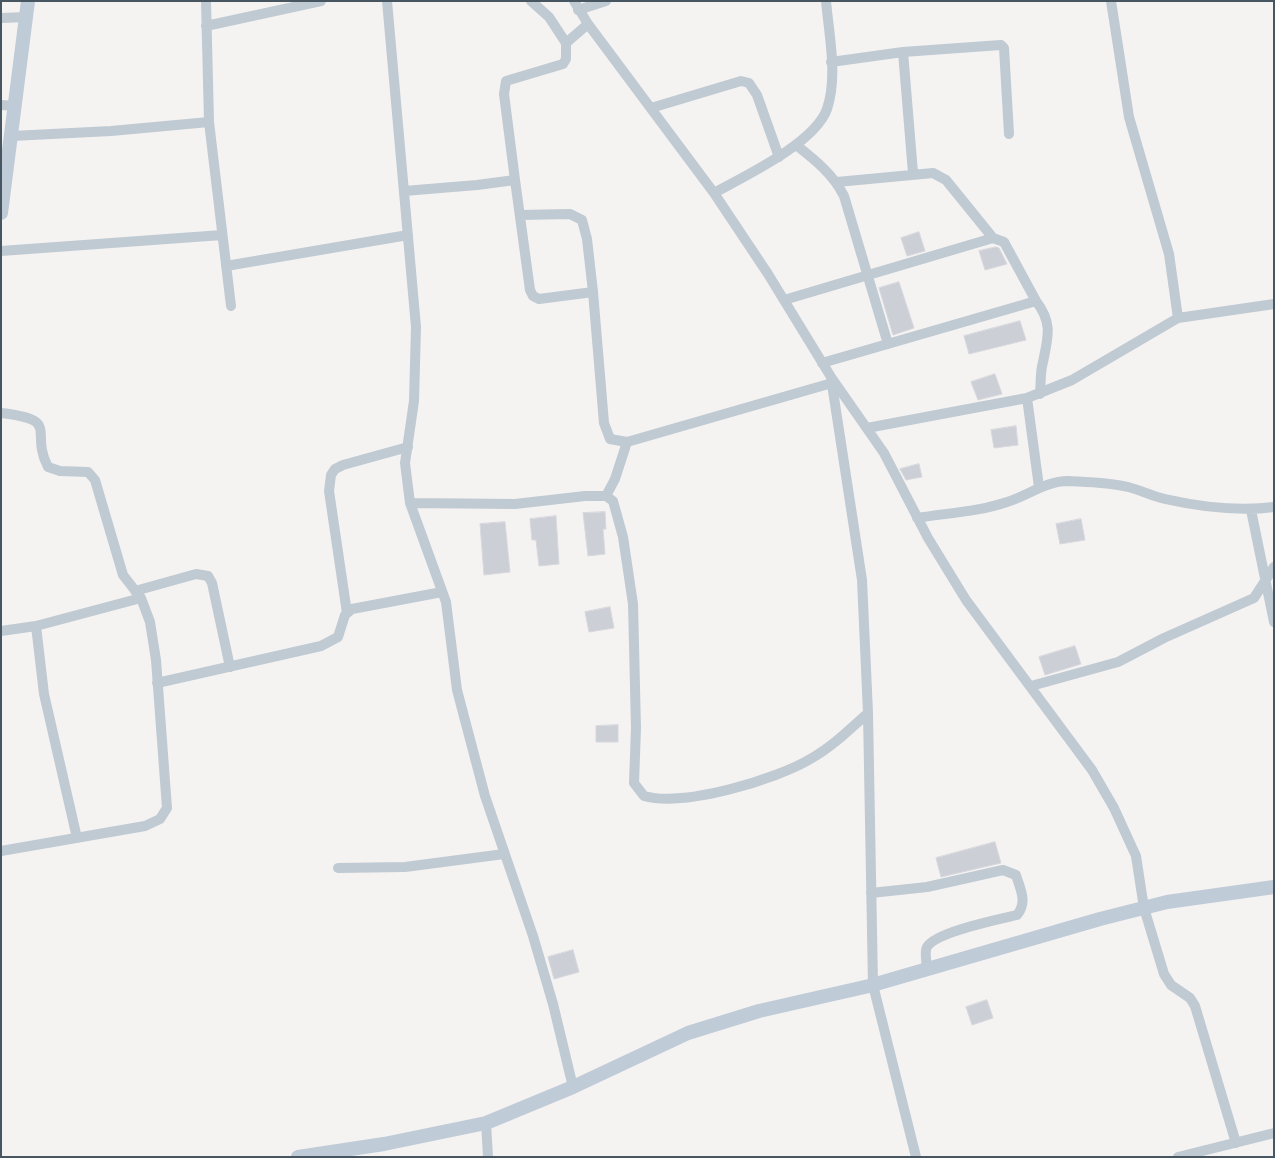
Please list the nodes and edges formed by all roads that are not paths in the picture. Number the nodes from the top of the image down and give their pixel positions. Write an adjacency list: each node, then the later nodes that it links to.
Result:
1 (28, 1): 10 (street)
2 (206, 1): 13 (street)
3 (320, 1): 13 (street)
4 (387, 1): 28 (street)
5 (531, 1): 14 (street)
6 (606, 1): 9 (street)
7 (826, 1): 16 (street)
8 (1111, 1): 43 (street)
9 (576, 5): 12 (street)
10 (26, 16): 11 (street); 18 (street)
11 (1, 18)
12 (588, 24): 14 (street); 19 (street)
13 (206, 26): 20 (street)
14 (566, 43): 26 (street)
15 (903, 52): 16 (street); 21 (street); 25 (street)
16 (831, 62): 23 (street)
17 (1, 105): 18 (street)
18 (16, 106): 22 (street)
19 (651, 108): 24 (street); 29 (street)
20 (209, 122): 22 (street); 33 (street)
21 (1009, 134)
22 (12, 136): 30 (street)
23 (796, 145): 24 (street); 27 (street)
24 (778, 157): 29 (street)
25 (913, 173): 27 (street); 34 (street)
26 (515, 180): 28 (street); 31 (street)
27 (837, 182): 37 (street)
28 (404, 190): 32 (street)
29 (714, 193): 39 (street)
30 (1, 213)
31 (520, 215): 38 (street); 38 (street)
32 (408, 235): 36 (street); 52 (street)
33 (222, 236): 35 (street); 36 (street)
34 (993, 238): 37 (street); 40 (street)
35 (1, 251)
36 (226, 266): 42 (street)
37 (868, 276): 39 (street); 44 (street)
38 (593, 292): 51 (street)
39 (784, 300): 45 (street)
40 (1036, 301): 44 (street); 47 (street)
41 (1274, 304): 43 (street)
42 (231, 306)
43 (1178, 318): 47 (street)
44 (888, 344): 45 (street)
45 (822, 363): 46 (street)
46 (831, 380): 50 (street); 51 (street); 70 (street)
47 (1040, 394): 48 (street)
48 (1027, 398): 50 (street); 53 (street)
49 (1, 413): 62 (street)
50 (867, 428): 58 (street)
51 (627, 442): 54 (street)
52 (408, 447): 55 (street); 63 (street)
53 (1039, 487): 57 (street); 58 (street)
54 (606, 496): 55 (street); 70 (street)
55 (410, 503): 61 (street)
56 (1274, 507): 57 (street)
57 (1251, 510): 60 (street)
58 (917, 518): 69 (street)
59 (1274, 568): 60 (street)
60 (1266, 579): 64 (street); 69 (street)
61 (442, 592): 63 (street); 73 (street)
62 (138, 595): 65 (street); 67 (street); 68 (street)
63 (347, 613): 67 (street)
64 (1274, 622)
65 (36, 626): 66 (street); 71 (street)
66 (1, 631)
67 (230, 667): 68 (street)
68 (157, 683): 71 (street)
69 (1031, 686): 77 (street)
70 (868, 713): 76 (street)
71 (77, 838): 72 (street)
72 (1, 851)
73 (504, 854): 74 (street); 80 (street)
74 (338, 868)
75 (1274, 887): 77 (street)
76 (871, 893): 78 (street); 79 (street)
77 (1144, 908): 78 (street); 83 (street)
78 (927, 969): 79 (street)
79 (873, 985): 80 (street); 86 (street)
80 (573, 1087): 81 (street)
81 (486, 1123): 84 (street); 85 (street)
82 (1274, 1133): 83 (street)
83 (1236, 1143): 87 (street)
84 (298, 1157)
85 (488, 1157)
86 (916, 1157)
87 (1178, 1157)

